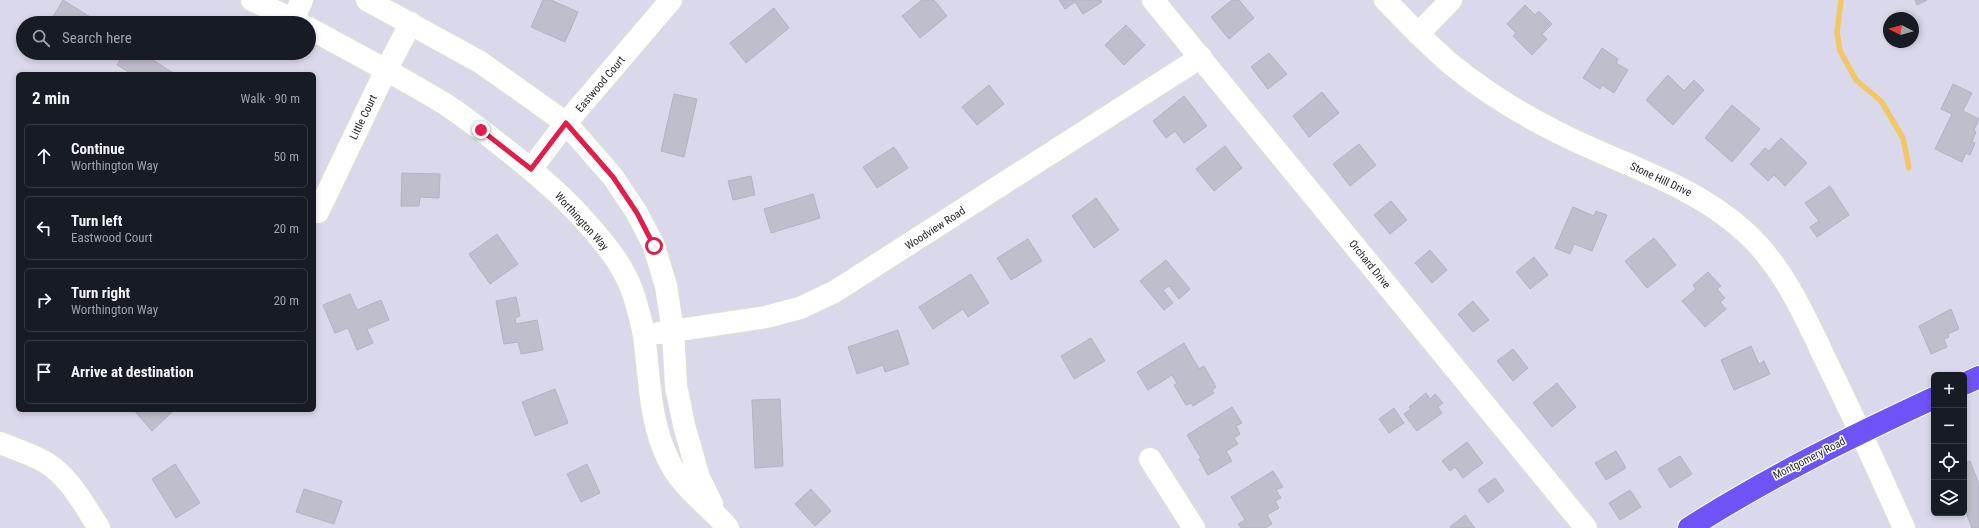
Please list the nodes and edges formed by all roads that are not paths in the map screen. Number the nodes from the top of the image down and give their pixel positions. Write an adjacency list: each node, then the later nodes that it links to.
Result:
1 (252, 0): 7 (street, Worthington Way)
2 (367, 0): 8 (street, Worthington Way)
3 (671, 0): 13 (street, Eastwood Court)
4 (1153, 0): 11 (street, Orchard Drive)
5 (1386, 0): 10 (street, Stone Hill Drive)
6 (1451, 0): 10 (street)
7 (296, 16)
8 (411, 23): 12 (street, Little Court); 13 (street, Worthington Way)
9 (316, 27): 12 (street, Worthington Way)
10 (1418, 34): 21 (street, Stone Hill Drive)
11 (1201, 57): 16 (street, Woodview Road); 27 (street, Orchard Drive)
12 (386, 70): 14 (street, Worthington Way); 15 (street, Little Court)
13 (566, 123): 14 (street, Eastwood Court); 16 (street, Worthington Way)
14 (531, 169): 17 (street, Worthington Way)
15 (318, 212)
16 (673, 331): 17 (street, Woodview Road); 24 (street, Worthington Way)
17 (644, 335): 24 (street, Worthington Way)
18 (1979, 377): 19 (main road)
19 (1967, 383)
20 (1931, 399): 21 (main road, Montgomery Road)
21 (1860, 432): 28 (main road, Montgomery Road); 29 (street, Stone Hill Drive)
22 (0, 443): 25 (street)
23 (1150, 459): 26 (street)
24 (723, 523)
25 (99, 528)
26 (1194, 528)
27 (1586, 528)
28 (1688, 528)
29 (1904, 528)

